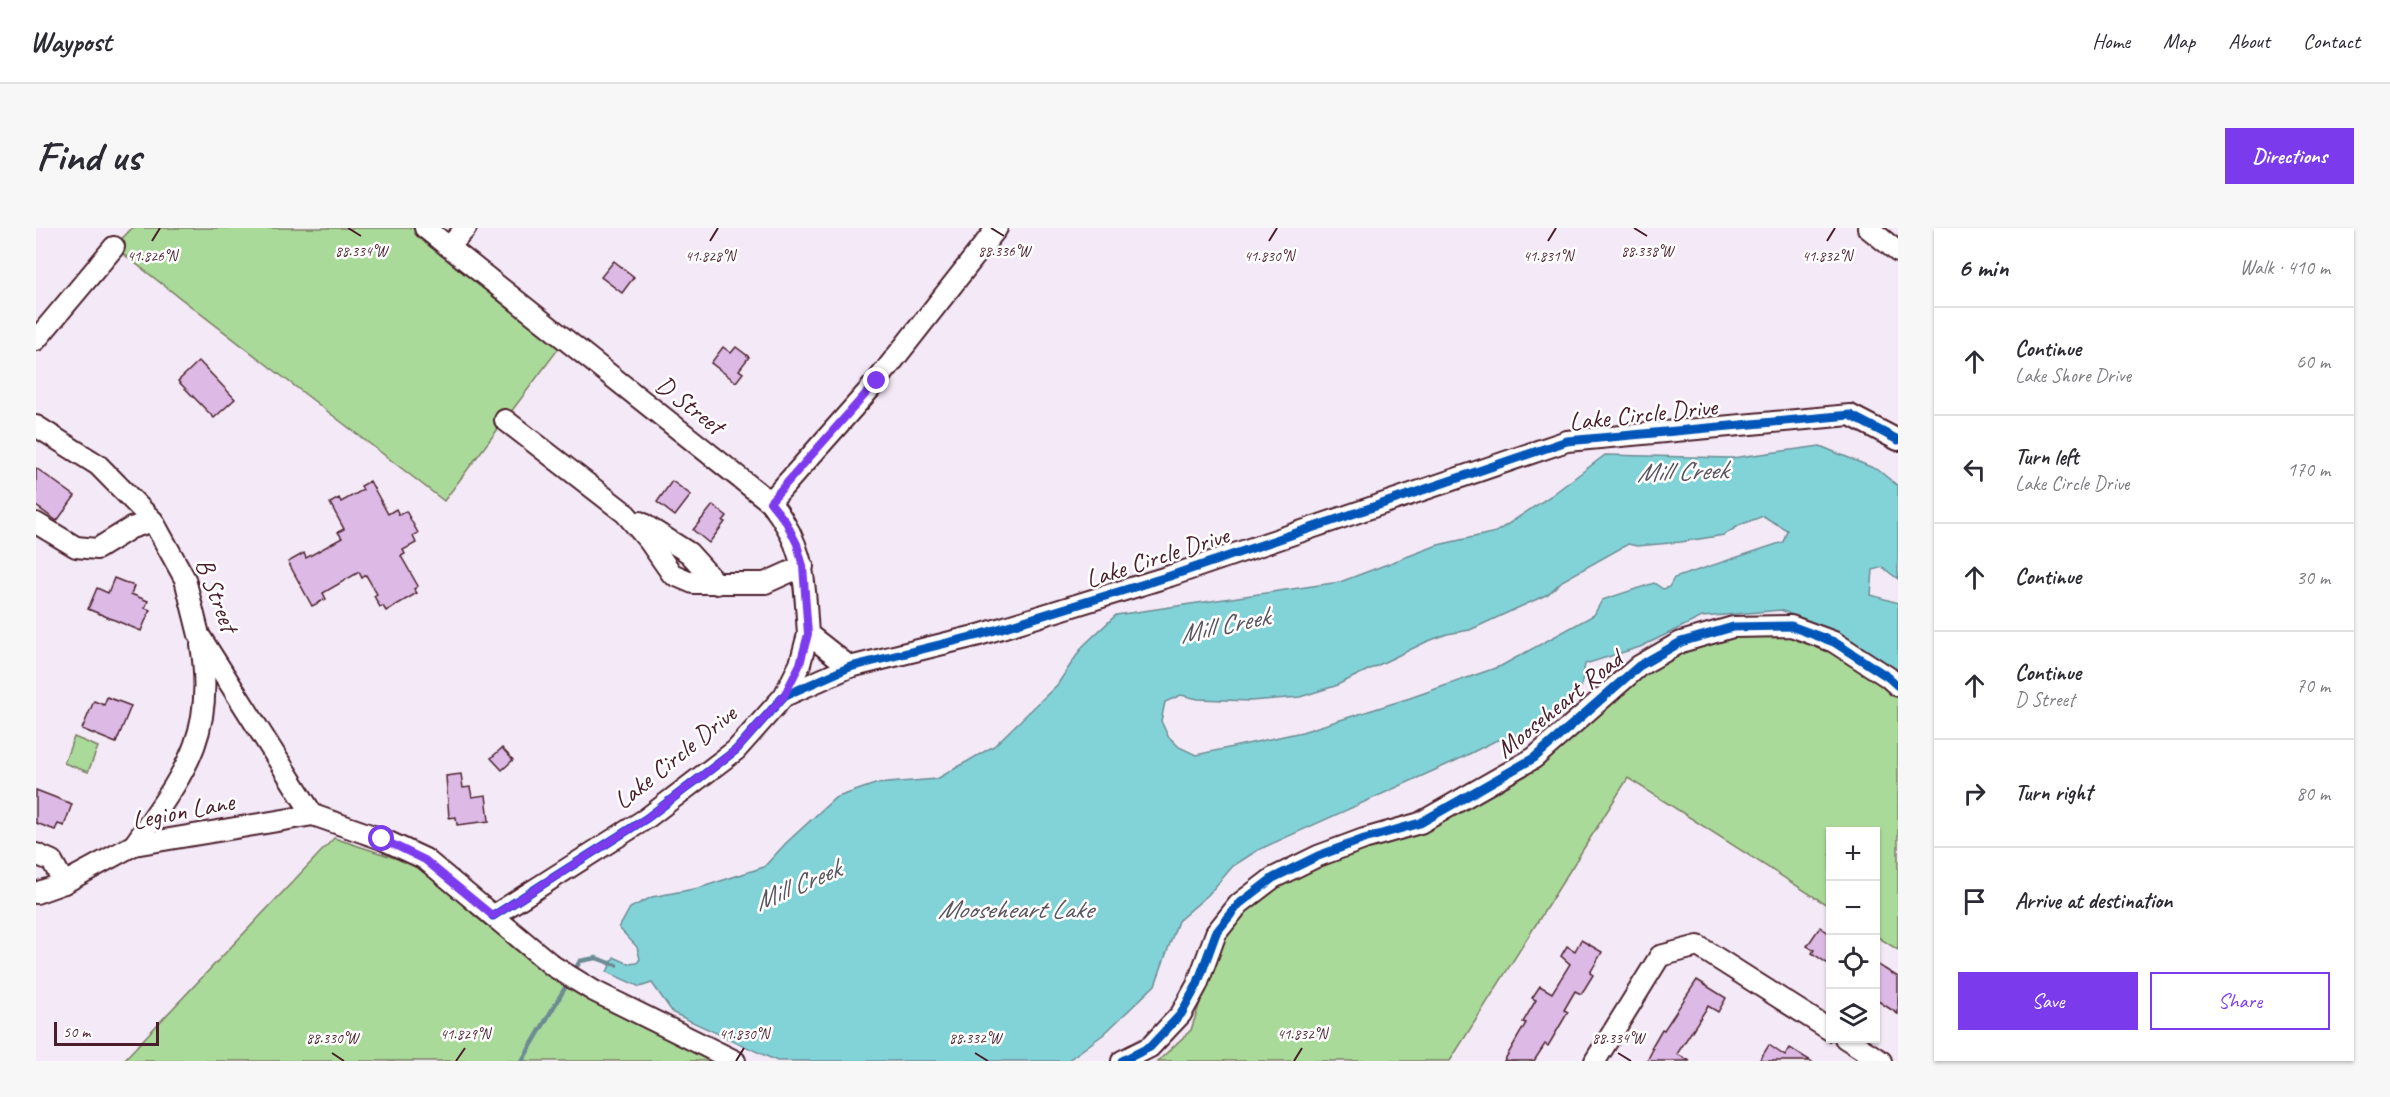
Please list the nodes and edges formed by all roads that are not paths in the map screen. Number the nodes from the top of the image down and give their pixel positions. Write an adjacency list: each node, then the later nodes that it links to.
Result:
1 (425, 228): 6 (street, D Street)
2 (466, 228): 6 (street)
3 (997, 228): 12 (street)
4 (1868, 228): 7 (street)
5 (114, 247): 8 (street)
6 (449, 247): 12 (street, D Street)
7 (1898, 252)
8 (36, 340)
9 (505, 420): 15 (street)
10 (36, 426): 13 (street, B Street)
11 (1898, 440): 18 (street, Lake Circle Drive)
12 (770, 502): 15 (street, D Street)
13 (153, 521): 14 (street); 17 (street, B Street)
14 (36, 523)
15 (803, 566): 16 (street, D Street)
16 (808, 634): 18 (street); 20 (street, D Street)
17 (199, 635): 21 (street, B Street); 22 (street)
18 (850, 667): 20 (street, Lake Circle Drive)
19 (1898, 686): 30 (street, Mooseheart Road)
20 (784, 696): 26 (street, Lake Circle Drive)
21 (313, 815): 22 (street, Legion Lane); 26 (street)
22 (134, 845): 24 (street, Legion Lane)
23 (36, 854): 24 (street)
24 (64, 883): 25 (street, Legion Lane)
25 (36, 893)
26 (493, 916): 29 (street)
27 (1826, 1027): 31 (street)
28 (1853, 1043): 32 (street)
29 (735, 1061)
30 (1122, 1061)
31 (1595, 1061)
32 (1881, 1061)

